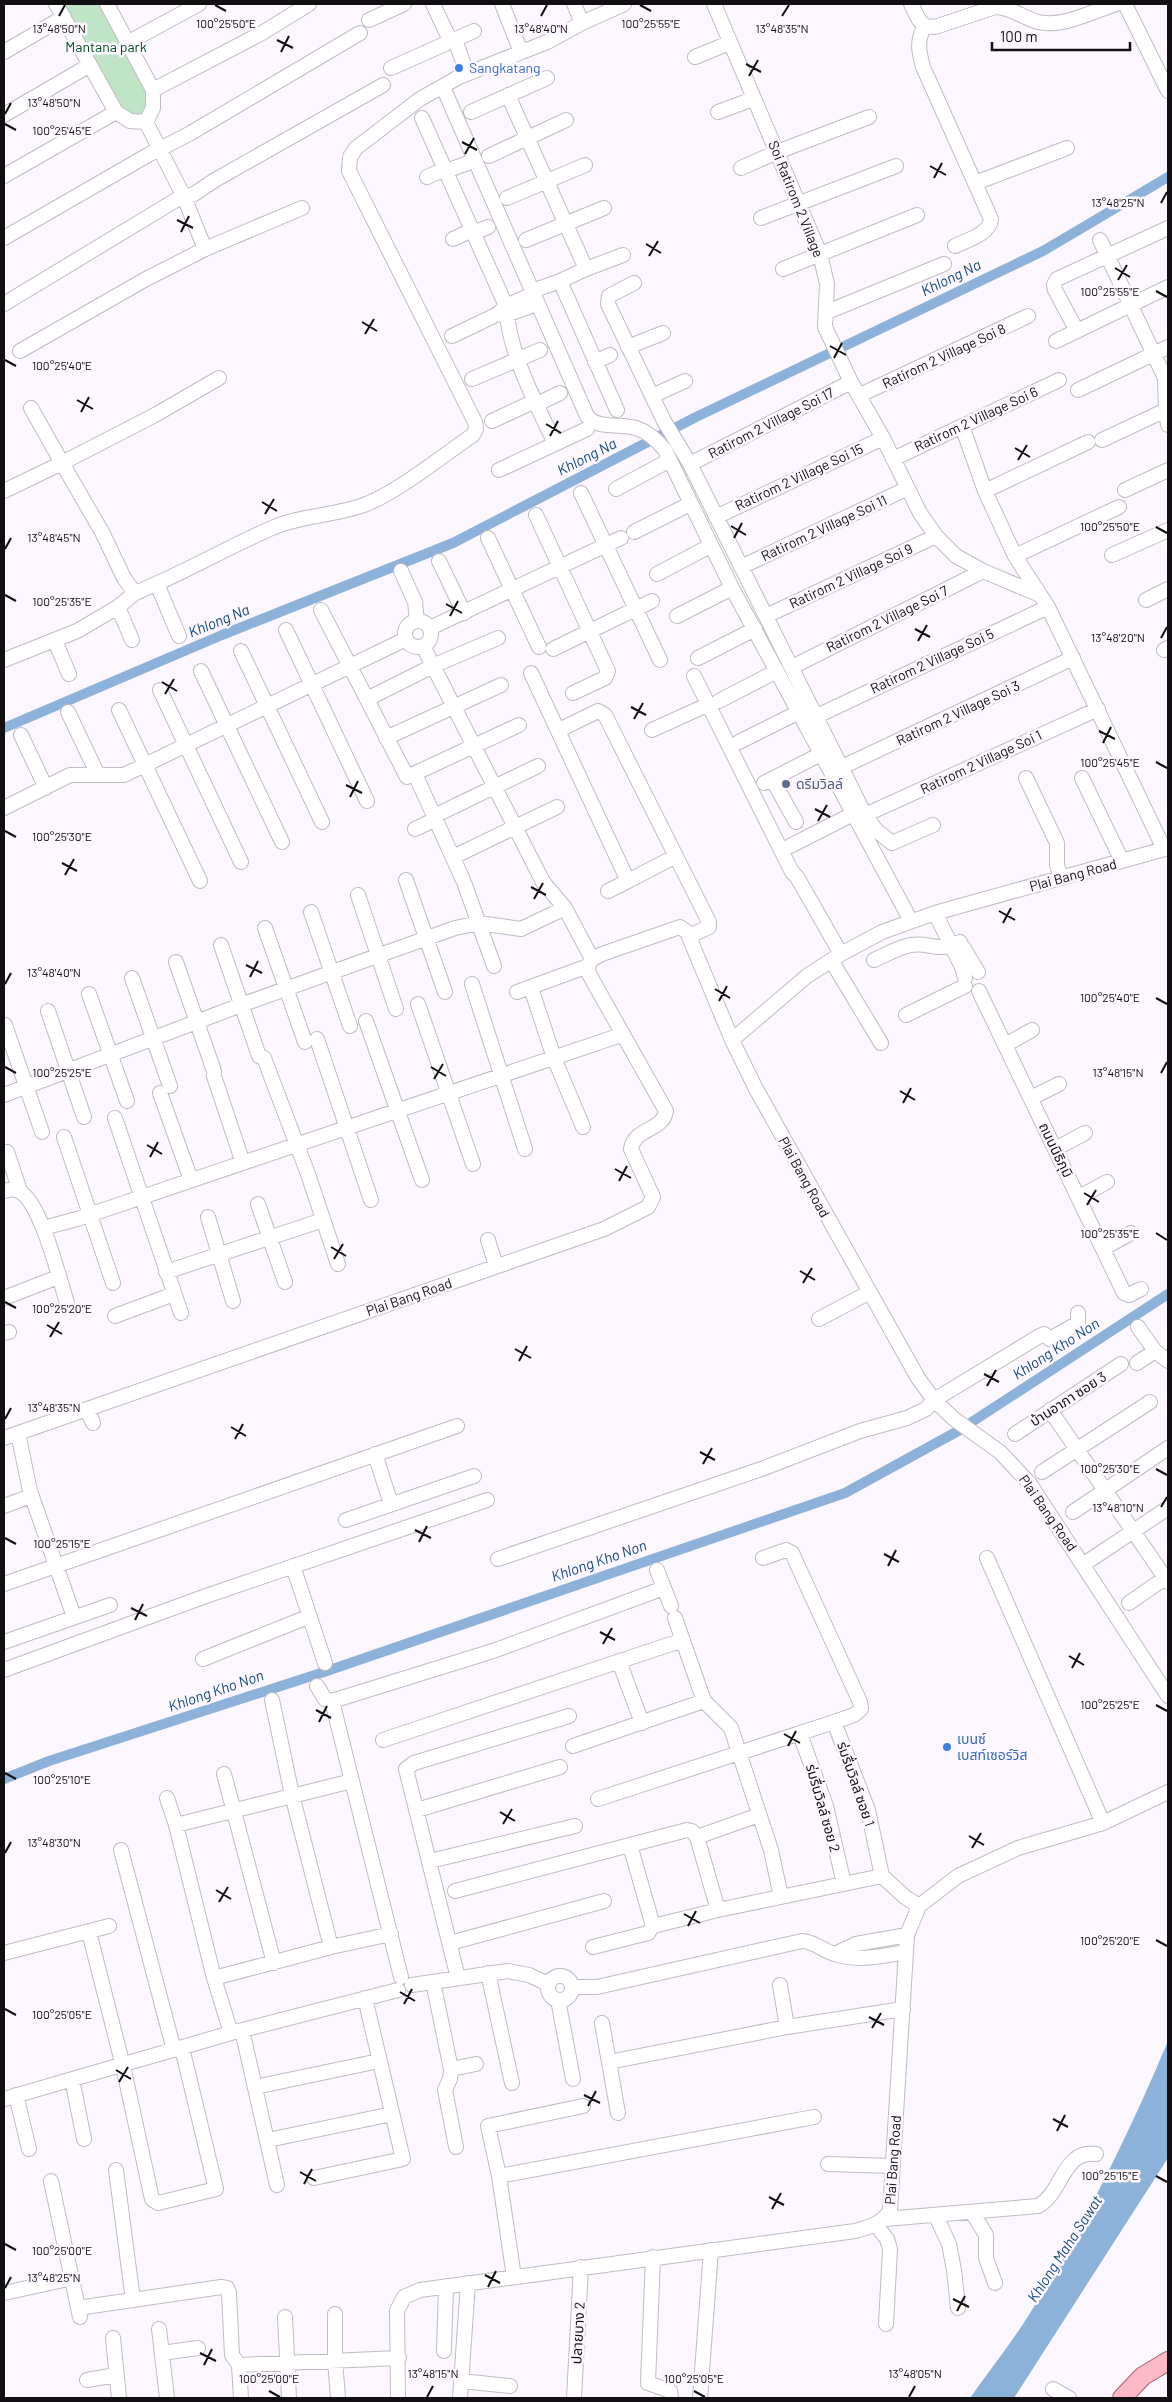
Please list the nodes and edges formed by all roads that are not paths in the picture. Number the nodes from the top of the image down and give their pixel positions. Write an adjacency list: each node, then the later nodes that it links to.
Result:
1 (56, 4): 14 (street)
2 (107, 4): 21 (street)
3 (199, 4): 21 (street)
4 (309, 4): 32 (street)
5 (404, 4): 15 (street)
6 (433, 4): 20 (street)
7 (502, 4): 24 (street)
8 (574, 4): 16 (street)
9 (624, 4): 16 (street)
10 (714, 4): 22 (street, Soi Ratirom 2 Village)
11 (911, 4): 17 (street)
12 (1116, 4): 17 (street)
13 (1125, 4): 33 (street)
14 (64, 17): 23 (street); 26 (street)
15 (369, 20)
16 (582, 23): 24 (street)
17 (925, 26): 57 (street)
18 (474, 31): 20 (street)
19 (360, 33): 46 (street)
20 (449, 40): 27 (street); 28 (street)
21 (129, 42): 32 (street)
22 (729, 43): 25 (street); 35 (street, Soi Ratirom 2 Village)
23 (4, 52)
24 (521, 52): 28 (street)
25 (695, 57)
26 (90, 65): 36 (street); 39 (street)
27 (391, 68)
28 (463, 75): 31 (street)
29 (547, 78): 34 (street)
30 (383, 85): 58 (street)
31 (443, 87): 84 (street); 154 (street)
32 (153, 90): 43 (street)
33 (1168, 91)
34 (508, 95): 37 (street); 44 (street)
35 (753, 99): 38 (street); 47 (street, Soi Ratirom 2 Village)
36 (116, 112): 43 (street); 54 (street)
37 (471, 112)
38 (718, 112)
39 (4, 115)
40 (869, 117): 47 (street)
41 (422, 118): 53 (street)
42 (566, 120): 44 (street)
43 (146, 122): 46 (street)
44 (526, 138): 48 (street); 56 (street)
45 (1067, 148): 57 (street)
46 (159, 151): 58 (street); 69 (street)
47 (777, 152): 52 (street); 60 (street, Soi Ratirom 2 Village)
48 (489, 156)
49 (468, 163): 53 (street)
50 (585, 165): 56 (street)
51 (896, 166): 60 (street)
52 (741, 168)
53 (445, 170): 55 (street); 68 (street)
54 (4, 176)
55 (427, 178)
56 (546, 182): 59 (street); 65 (street)
57 (975, 183): 73 (street)
58 (184, 197): 74 (street); 85 (street)
59 (507, 198)
60 (800, 203): 64 (street); 75 (street, Soi Ratirom 2 Village)
61 (302, 208): 74 (street)
62 (604, 208): 65 (street)
63 (917, 215): 75 (street)
64 (761, 218)
65 (565, 225): 71 (street); 79 (street)
66 (488, 227): 68 (street)
67 (1168, 228): 77 (street)
68 (473, 232): 70 (street); 87 (street)
69 (4, 238)
70 (453, 239)
71 (526, 240)
72 (1100, 240): 77 (street)
73 (955, 246)
74 (205, 249): 97 (street)
75 (820, 254): 80 (street); 88 (street, Soi Ratirom 2 Village)
76 (623, 255): 79 (street)
77 (1108, 256): 86 (street); 90 (street)
78 (944, 264): 88 (street)
79 (586, 269): 82 (street)
80 (783, 269)
81 (634, 283): 94 (street)
82 (562, 285): 84 (street); 101 (street)
83 (1168, 287): 86 (street)
84 (534, 297): 87 (street); 123 (street)
85 (4, 304)
86 (1131, 305): 90 (street); 98 (street)
87 (503, 312): 92 (street); 100 (street)
88 (827, 312): 104 (street, Soi Ratirom 2 Village)
89 (1028, 316): 110 (street, Ratirom 2 Village Soi 8)
90 (1077, 331): 93 (street)
91 (663, 332): 94 (street)
92 (452, 336)
93 (1056, 341)
94 (628, 347): 111 (street)
95 (1168, 347): 98 (street)
96 (540, 350): 100 (street)
97 (20, 351)
98 (1154, 354): 105 (street); 108 (street)
99 (610, 355): 101 (street)
100 (517, 360): 103 (street); 112 (street)
101 (595, 362): 114 (street)
102 (219, 378): 124 (street)
103 (472, 378)
104 (850, 378): 110 (street, Soi Ratirom 2 Village); 125 (street, Ratirom 2 Village Soi 17)
105 (1167, 378): 115 (street)
106 (1058, 380): 118 (street, Ratirom 2 Village Soi 6)
107 (685, 381): 111 (street)
108 (1078, 390)
109 (560, 392): 112 (street)
110 (860, 395): 120 (street, Soi Ratirom 2 Village)
111 (652, 396): 125 (street)
112 (536, 402): 116 (street); 121 (street)
113 (31, 408): 124 (street)
114 (617, 410)
115 (1166, 410): 117 (street); 132 (street)
116 (492, 421)
117 (1168, 425)
118 (962, 426): 122 (street, Ratirom 2 Village Soi 6); 132 (street)
119 (587, 429): 121 (street)
120 (883, 438): 122 (street, Soi Ratirom 2 Village); 137 (street, Ratirom 2 Village Soi 15)
121 (555, 444): 126 (street)
122 (892, 459): 128 (street, Soi Ratirom 2 Village)
123 (670, 460): 129 (street); 134 (street)
124 (62, 464): 131 (street); 158 (street)
125 (690, 464): 137 (street)
126 (499, 470)
127 (1168, 470): 130 (street)
128 (906, 489): 140 (street, Soi Ratirom 2 Village); 149 (street, Ratirom 2 Village Soi 11)
129 (616, 490)
130 (1125, 490)
131 (4, 491)
132 (985, 491): 146 (street)
133 (581, 493): 143 (street)
134 (690, 504): 139 (street); 144 (street)
135 (1119, 507): 146 (street)
136 (536, 515): 148 (street)
137 (716, 516): 149 (street)
138 (1168, 530): 145 (street)
139 (634, 532)
140 (936, 536): 151 (street, Soi Ratirom 2 Village); 168 (street, Ratirom 2 Village Soi 9)
141 (488, 538): 157 (street)
142 (621, 538): 143 (street)
143 (606, 545): 148 (street); 164 (street)
144 (710, 546): 152 (street); 155 (street)
145 (1112, 555)
146 (1018, 560): 153 (street); 159 (street)
147 (439, 561): 166 (street)
148 (560, 567): 157 (street); 173 (street)
149 (741, 567): 168 (street)
150 (401, 571): 169 (street)
151 (983, 572): 153 (street, Soi Ratirom 2 Village); 187 (street, Ratirom 2 Village Soi 7)
152 (657, 574)
153 (1003, 580): 159 (street, Soi Ratirom 2 Village)
154 (157, 584): 158 (street); 174 (street)
155 (732, 588): 167 (street); 171 (street)
156 (1168, 589): 160 (street)
157 (512, 590): 166 (street); 173 (street)
158 (135, 593): 162 (street)
159 (1040, 595): 163 (street)
160 (1146, 600)
161 (652, 601): 164 (street)
162 (118, 607): 177 (street); 178 (street)
163 (1048, 607): 182 (street); 205 (street, Ratirom 2 Village Soi 5)
164 (636, 609): 173 (street); 184 (street)
165 (321, 610): 186 (street)
166 (464, 613): 170 (street)
167 (677, 616)
168 (766, 616): 187 (street)
169 (417, 620): 170 (street); 176 (street)
170 (430, 628): 179 (street)
171 (755, 629): 181 (street); 189 (street)
172 (286, 630): 194 (street)
173 (590, 631): 196 (street)
174 (179, 636)
175 (498, 638): 185 (street)
176 (406, 639): 179 (street); 186 (street)
177 (132, 640)
178 (55, 641): 183 (street); 191 (street)
179 (424, 646): 185 (street, Plai Bang Road)
180 (241, 651): 200 (street)
181 (698, 658)
182 (1073, 658): 201 (street); 218 (street, Ratirom 2 Village Soi 3)
183 (4, 660)
184 (660, 660)
185 (435, 665): 197 (street); 199 (street, Plai Bang Road)
186 (350, 667): 194 (street); 197 (street)
187 (792, 667): 205 (street)
188 (201, 670): 207 (street)
189 (777, 671): 198 (street); 204 (street)
190 (531, 673): 208 (street)
191 (69, 674)
192 (694, 676): 198 (street)
193 (501, 685): 199 (street)
194 (312, 686): 200 (street); 225 (street)
195 (160, 690): 213 (street)
196 (573, 693)
197 (367, 699): 211 (street)
198 (713, 703): 209 (street); 259 (street)
199 (453, 706): 211 (street); 214 (street, Plai Bang Road)
200 (268, 707): 207 (street); 230 (street)
201 (1098, 709): 228 (street, Ratirom 2 Village Soi 1); 237 (street)
202 (119, 710): 216 (street)
203 (68, 712): 220 (street)
204 (798, 712): 212 (street); 215 (street)
205 (816, 716): 218 (street)
206 (519, 725): 214 (street)
207 (228, 727): 213 (street); 235 (street)
208 (559, 730): 238 (street); 245 (street)
209 (652, 730)
210 (21, 735): 223 (street)
211 (386, 738): 219 (street)
212 (739, 742)
213 (186, 746): 216 (street); 241 (street)
214 (474, 747): 219 (street); 224 (street, Plai Bang Road)
215 (821, 754): 228 (street); 231 (street)
216 (146, 766): 220 (street); 244 (street)
217 (538, 766): 224 (street)
218 (842, 767): 228 (street)
219 (416, 774): 229 (street)
220 (98, 775): 223 (street)
221 (1026, 778): 242 (street)
222 (1082, 778): 240 (street)
223 (46, 788): 227 (street)
224 (494, 788): 229 (street); 234 (street, Plai Bang Road)
225 (366, 801)
226 (557, 807): 234 (street)
227 (4, 808)
228 (859, 815): 232 (street); 236 (street, Ratirom 2 Village Soi 1); 251 (street)
229 (435, 817): 233 (street); 239 (street)
230 (322, 822)
231 (796, 822)
232 (933, 825)
233 (414, 828)
234 (515, 829): 239 (street); 248 (street, Plai Bang Road)
235 (282, 842)
236 (790, 846)
237 (1166, 848): 240 (street, Plai Bang Road)
238 (676, 856): 245 (street); 254 (street)
239 (453, 857): 252 (street)
240 (1122, 861): 242 (street, Plai Bang Road)
241 (241, 862)
242 (1061, 878): 250 (street, Plai Bang Road)
243 (406, 880): 255 (street)
244 (200, 881)
245 (628, 881): 246 (street)
246 (608, 891)
247 (358, 894): 258 (street)
248 (565, 908): 252 (street); 262 (street, Plai Bang Road)
249 (311, 912): 264 (street)
250 (940, 912): 251 (street, Plai Bang Road); 256 (street)
251 (911, 921): 259 (street, Plai Bang Road)
252 (479, 924): 255 (street); 263 (street)
253 (265, 928): 269 (street)
254 (688, 936): 262 (street); 287 (street)
255 (428, 938): 258 (street); 271 (street)
256 (956, 944): 260 (street); 265 (street); 267 (street)
257 (221, 945): 276 (street)
258 (378, 956): 264 (street); 277 (street)
259 (836, 957): 287 (street, Plai Bang Road); 288 (street)
260 (874, 960)
261 (176, 962): 281 (street)
262 (590, 962): 272 (street); 285 (street, Plai Bang Road)
263 (494, 966)
264 (332, 972): 269 (street); 283 (street)
265 (978, 972): 267 (street); 270 (street)
266 (132, 978): 286 (street)
267 (965, 982): 270 (street); 279 (street)
268 (472, 984): 293 (street)
269 (287, 988): 276 (street); 304 (street)
270 (979, 991): 289 (street, ถนนนิธิภุมิ)
271 (445, 992)
272 (517, 992)
273 (89, 994): 290 (street)
274 (533, 994): 291 (street)
275 (418, 1004): 296 (street)
276 (241, 1005): 281 (street); 308 (street)
277 (396, 1009)
278 (48, 1011): 292 (street)
279 (906, 1015)
280 (366, 1021): 300 (street)
281 (197, 1023): 286 (street); 312 (street)
282 (5, 1025): 295 (street)
283 (350, 1026)
284 (1032, 1030): 289 (street)
285 (621, 1035): 291 (street); 333 (street, Plai Bang Road)
286 (154, 1040): 290 (street); 314 (street)
287 (732, 1040): 339 (street, Plai Bang Road)
288 (881, 1044)
289 (1005, 1045): 298 (street, ถนนนิธิภุมิ)
290 (110, 1055): 292 (street); 299 (street)
291 (554, 1058): 293 (street); 303 (street)
292 (68, 1071): 295 (street); 301 (street)
293 (502, 1076): 296 (street); 309 (street)
294 (1059, 1084): 298 (street)
295 (26, 1086): 297 (street); 305 (street)
296 (449, 1093): 300 (street); 313 (street)
297 (4, 1095)
298 (1031, 1098): 310 (street, ถนนนิธิภุมิ)
299 (127, 1101)
300 (398, 1111): 304 (street); 315 (street)
301 (84, 1117)
302 (115, 1118): 320 (street)
303 (583, 1127)
304 (346, 1128): 308 (street); 321 (street)
305 (42, 1132)
306 (1085, 1133): 310 (street)
307 (64, 1137): 323 (street)
308 (295, 1145): 312 (street); 325 (street)
309 (525, 1149)
310 (1055, 1149): 319 (street, ถนนนิธิภุมิ)
311 (7, 1152): 318 (street)
312 (243, 1163): 314 (street)
313 (473, 1164)
314 (191, 1180): 320 (street)
315 (422, 1180)
316 (1107, 1182): 319 (street)
317 (4, 1191): 318 (street)
318 (20, 1191): 326 (street)
319 (1079, 1197): 330 (street, ถนนนิธิภุมิ)
320 (140, 1198): 323 (street); 334 (street)
321 (371, 1200)
322 (258, 1204): 328 (street)
323 (89, 1215): 326 (street); 337 (street)
324 (208, 1217): 331 (street)
325 (323, 1220): 328 (street); 332 (street)
326 (43, 1228): 335 (street)
327 (1131, 1233): 330 (street)
328 (270, 1238): 331 (street); 336 (street)
329 (488, 1240): 333 (street)
330 (1104, 1248): 338 (street, ถนนนิธิภุมิ)
331 (219, 1255): 334 (street); 342 (street)
332 (338, 1264)
333 (496, 1266): 355 (street, Plai Bang Road)
334 (166, 1272): 340 (street)
335 (58, 1277): 341 (street); 343 (street)
336 (286, 1282)
337 (113, 1283)
338 (1141, 1289)
339 (868, 1293): 347 (street); 353 (street, Plai Bang Road)
340 (174, 1294): 344 (street); 346 (street)
341 (4, 1298)
342 (233, 1300)
343 (67, 1303)
344 (181, 1313)
345 (1078, 1313): 353 (street)
346 (115, 1316)
347 (819, 1319)
348 (1138, 1327): 349 (street)
349 (1155, 1350): 350 (street); 351 (street)
350 (1168, 1361)
351 (1137, 1363)
352 (1121, 1364): 356 (street, บ้านอาภา ซอย 3)
353 (934, 1400): 378 (street); 379 (street, Plai Bang Road)
354 (1150, 1402): 363 (street)
355 (87, 1409): 357 (street); 359 (street, Plai Bang Road)
356 (1050, 1410): 360 (street, บ้านอาภา ซอย 3); 363 (street)
357 (93, 1423)
358 (457, 1426): 364 (street)
359 (18, 1433): 361 (street, Plai Bang Road); 368 (street)
360 (1015, 1434)
361 (4, 1438)
362 (1168, 1448): 367 (street)
363 (1077, 1450): 365 (street); 367 (street)
364 (374, 1454): 370 (street); 380 (street)
365 (1042, 1472)
366 (474, 1476): 370 (street)
367 (1105, 1490): 373 (street); 375 (street)
368 (31, 1496): 371 (street); 380 (street)
369 (487, 1500): 381 (street)
370 (392, 1504): 374 (street)
371 (4, 1506)
372 (1168, 1508): 375 (street)
373 (1073, 1512)
374 (346, 1520)
375 (1133, 1531): 379 (street); 383 (street)
376 (763, 1558): 403 (street)
377 (988, 1558): 418 (street)
378 (498, 1560)
379 (1084, 1564): 397 (street, Plai Bang Road)
380 (56, 1565): 384 (street); 389 (street)
381 (293, 1566): 388 (street); 395 (street)
382 (657, 1570): 385 (street)
383 (1167, 1579): 386 (street)
384 (4, 1584)
385 (664, 1588): 390 (street); 400 (street)
386 (1129, 1603)
387 (110, 1605): 389 (street)
388 (310, 1616): 392 (street); 394 (street)
389 (74, 1617): 391 (street)
390 (683, 1640): 393 (street); 399 (street)
391 (4, 1642)
392 (204, 1659)
393 (620, 1661): 402 (street); 405 (street)
394 (325, 1663)
395 (4, 1670)
396 (317, 1686): 400 (street)
397 (1168, 1696)
398 (272, 1700): 412 (street)
399 (704, 1701): 402 (street); 407 (street)
400 (332, 1702): 410 (street)
401 (569, 1716): 415 (street)
402 (642, 1722): 406 (street)
403 (834, 1722): 404 (street); 425 (street, ร่มรื่นวิลล์ ซอย 1)
404 (800, 1734): 407 (street); 426 (street, ร่มรื่นวิลล์ ซอย 2)
405 (383, 1740)
406 (573, 1746)
407 (739, 1753): 414 (street); 417 (street)
408 (560, 1767): 415 (street)
409 (224, 1774): 416 (street)
410 (352, 1781): 412 (street); 435 (street)
411 (1168, 1792): 418 (street, Plai Bang Road)
412 (292, 1795): 416 (street); 438 (street)
413 (167, 1798): 419 (street)
414 (598, 1799)
415 (417, 1810): 424 (street)
416 (234, 1812): 419 (street); 443 (street)
417 (760, 1815): 421 (street); 428 (street)
418 (1103, 1823): 430 (street, Plai Bang Road)
419 (176, 1825): 445 (street)
420 (575, 1826): 424 (street)
421 (697, 1837): 422 (street); 431 (street)
422 (630, 1845): 427 (street); 433 (street)
423 (122, 1850): 458 (street)
424 (430, 1861): 437 (street)
425 (882, 1876): 426 (street); 430 (street)
426 (844, 1884): 428 (street)
427 (455, 1891)
428 (781, 1897): 431 (street)
429 (604, 1901): 437 (street)
430 (919, 1906): 436 (street, Plai Bang Road)
431 (718, 1910): 433 (street)
432 (109, 1926): 434 (street)
433 (654, 1926): 439 (street)
434 (89, 1932): 441 (street); 462 (street)
435 (390, 1934): 438 (street); 448 (street)
436 (907, 1935): 440 (street, Plai Bang Road); 442 (street)
437 (450, 1943): 446 (street)
438 (331, 1947): 443 (street)
439 (593, 1947)
440 (906, 1952): 442 (street); 454 (street, Plai Bang Road)
441 (4, 1953)
442 (834, 1954): 451 (street)
443 (274, 1963): 445 (street)
444 (488, 1973): 446 (street); 449 (street); 466 (street)
445 (214, 1978): 457 (street)
446 (458, 1978): 447 (street)
447 (433, 1982): 448 (street); 463 (street)
448 (404, 1984): 452 (street)
449 (548, 1984): 451 (street); 453 (street)
450 (780, 1985): 456 (street)
451 (572, 1987): 453 (street)
452 (365, 1998): 457 (street); 459 (street)
453 (558, 2000): 465 (street)
454 (903, 2010): 456 (street); 479 (street, Plai Bang Road)
455 (602, 2023): 460 (street)
456 (787, 2027): 460 (street)
457 (237, 2032): 458 (street); 467 (street)
458 (178, 2049): 462 (street); 462 (street)
459 (379, 2061): 467 (street); 471 (street)
460 (609, 2062): 470 (street)
461 (476, 2064): 463 (street)
462 (123, 2066): 464 (street)
463 (451, 2069): 475 (street)
464 (72, 2079): 468 (street); 473 (street)
465 (573, 2080)
466 (512, 2083)
467 (255, 2088): 474 (street)
468 (10, 2097): 476 (street)
469 (583, 2106): 481 (street)
470 (618, 2113)
471 (392, 2114): 474 (street); 482 (street)
472 (814, 2117): 481 (street)
473 (84, 2139)
474 (268, 2140): 484 (street)
475 (456, 2147)
476 (29, 2149)
477 (1096, 2154): 485 (street)
478 (828, 2164): 479 (street)
479 (893, 2166): 487 (street, Plai Bang Road)
480 (116, 2170): 497 (street)
481 (499, 2176): 491 (street)
482 (314, 2178)
483 (52, 2181): 492 (street)
484 (277, 2185)
485 (972, 2212): 486 (street); 494 (street)
486 (936, 2216): 487 (street); 498 (street)
487 (880, 2222): 488 (street); 501 (street)
488 (712, 2250): 489 (street); 526 (street)
489 (653, 2258): 490 (street); 525 (street)
490 (581, 2267): 491 (street); 524 (street, ปลายบาง 2)
491 (514, 2277): 493 (street)
492 (72, 2278): 496 (street); 497 (street)
493 (468, 2283): 495 (street); 514 (street)
494 (995, 2283)
495 (446, 2286): 505 (street); 507 (street)
496 (4, 2293)
497 (133, 2300): 511 (street)
498 (958, 2308)
499 (335, 2314): 508 (street)
500 (285, 2317): 510 (street)
501 (886, 2324)
502 (159, 2329): 506 (street)
503 (113, 2338): 512 (street)
504 (198, 2348): 506 (street)
505 (444, 2351)
506 (162, 2353): 518 (street)
507 (399, 2358): 508 (street); 522 (street)
508 (335, 2361): 510 (street); 521 (street)
509 (1168, 2361): 528 (main road)
510 (287, 2363): 511 (street); 520 (street)
511 (239, 2365): 519 (street)
512 (116, 2375): 513 (street); 517 (street)
513 (87, 2380)
514 (461, 2381): 515 (street); 523 (street)
515 (510, 2386)
516 (1053, 2389): 527 (street)
517 (119, 2398)
518 (167, 2398)
519 (241, 2398)
520 (289, 2398)
521 (338, 2398)
522 (398, 2398)
523 (460, 2398)
524 (574, 2398)
525 (671, 2398)
526 (700, 2398)
527 (1069, 2398)
528 (1122, 2398)

